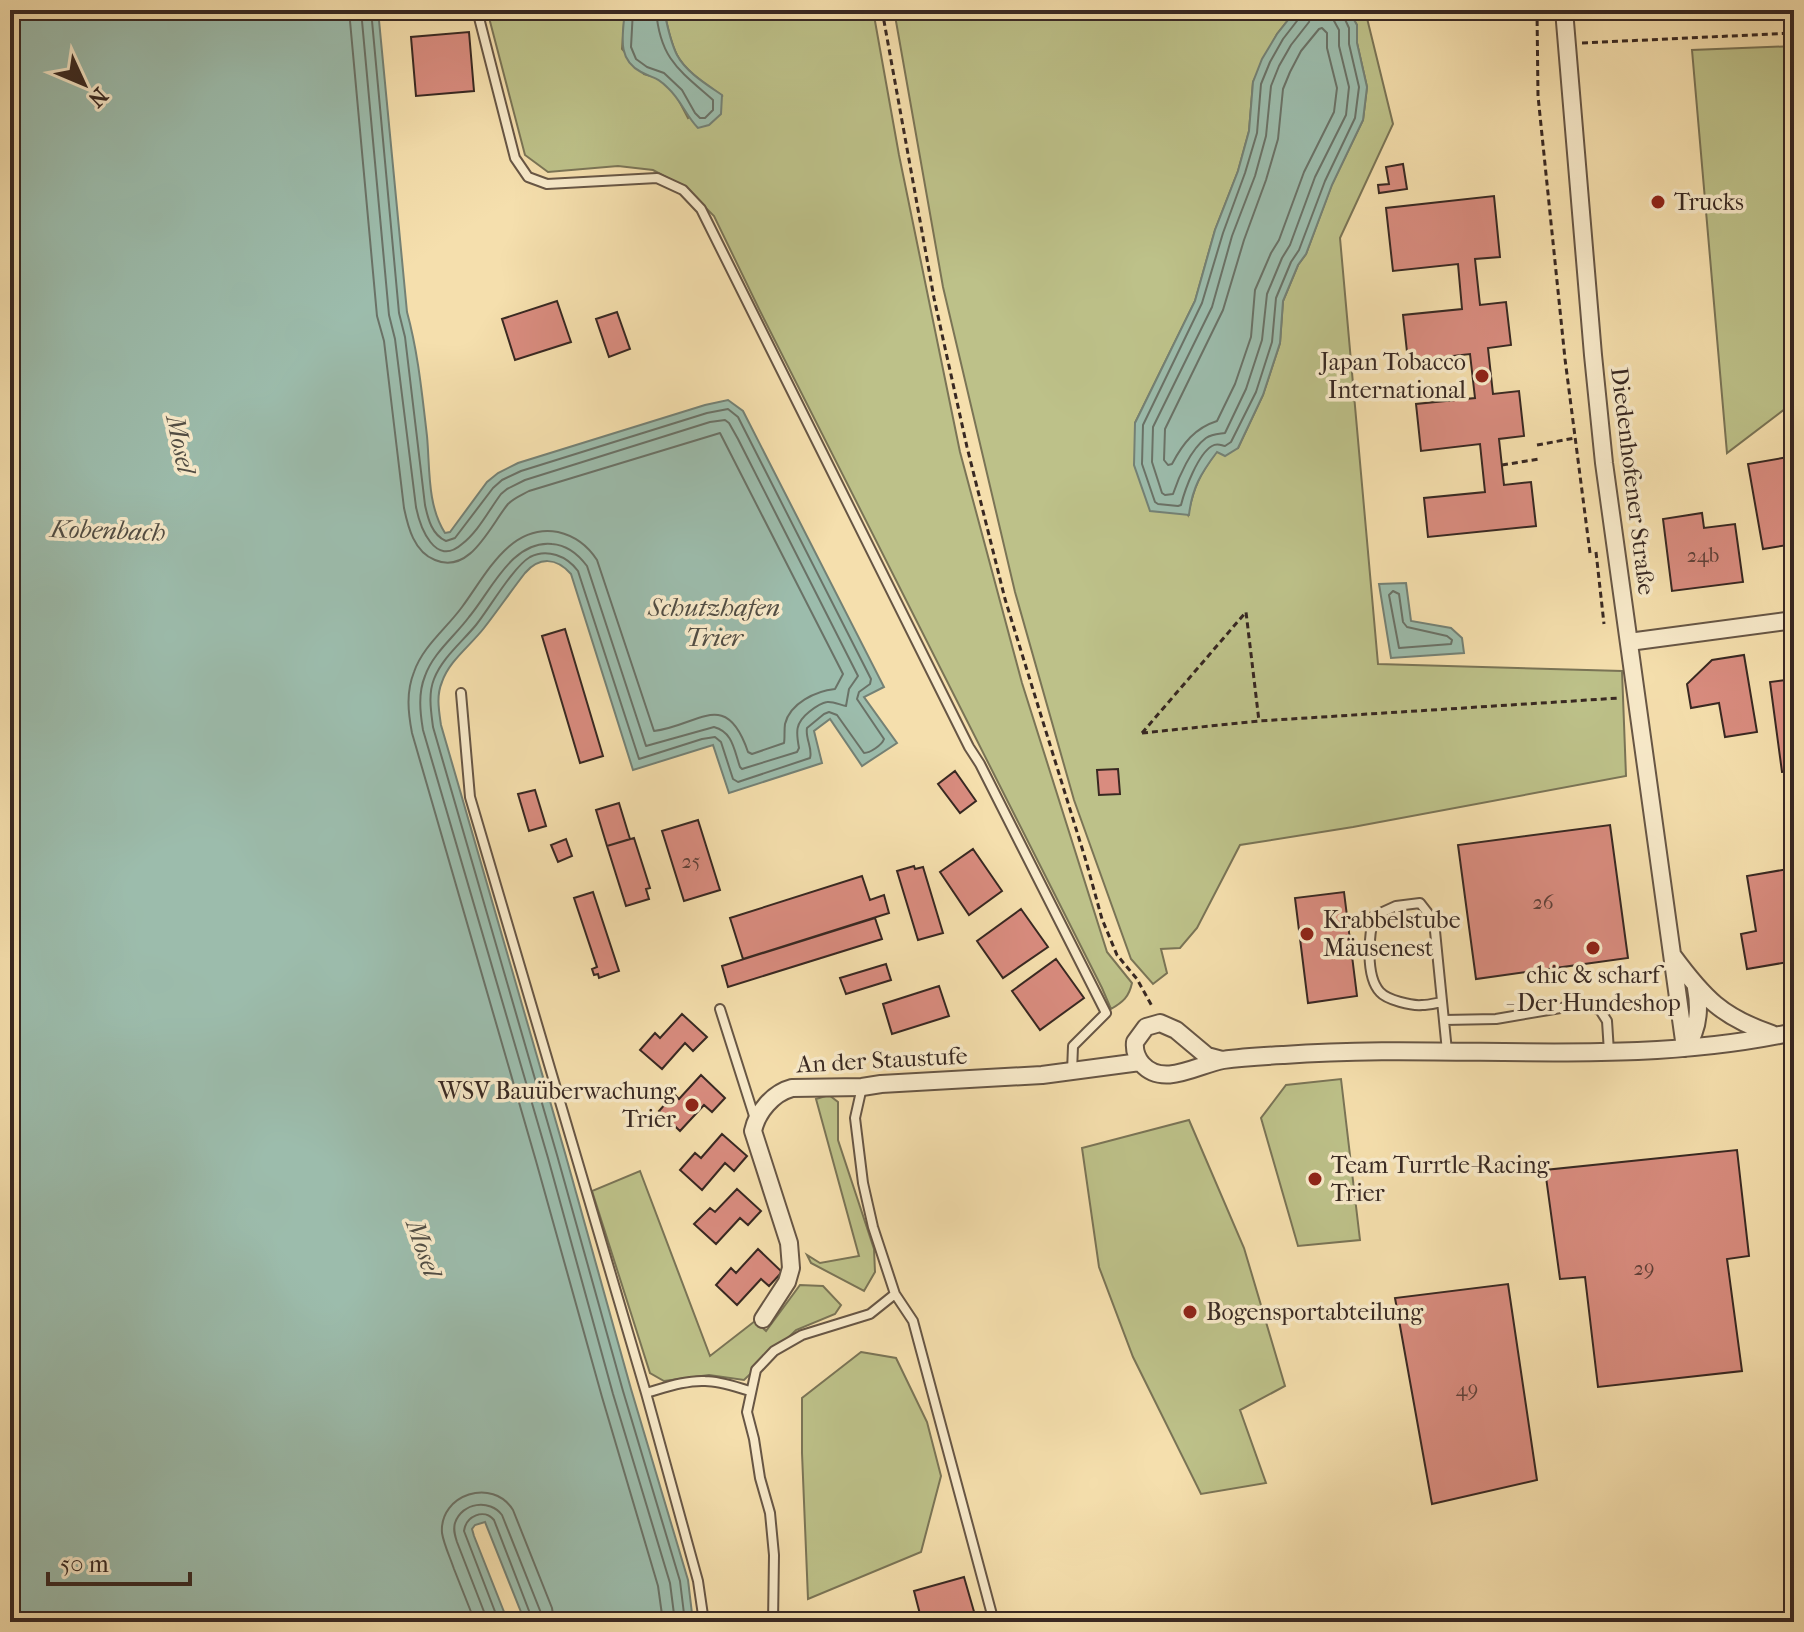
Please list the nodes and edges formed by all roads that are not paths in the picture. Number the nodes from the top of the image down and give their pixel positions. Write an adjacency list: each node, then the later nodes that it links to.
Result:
1 (477, 10): 18 (lane)
2 (1564, 10): 4 (street, Diedenhofener Straße)
3 (1794, 620): 4 (street)
4 (1629, 642): 6 (street, Diedenhofener Straße)
5 (461, 693): 25 (lane)
6 (1672, 955): 7 (street, Diedenhofener Straße); 13 (street, Diedenhofener Straße)
7 (1696, 988): 11 (street, Diedenhofener Straße); 13 (street)
8 (1442, 1002): 8 (lane); 10 (lane)
9 (720, 1009): 21 (lane)
10 (1444, 1020): 14 (lane); 15 (lane)
11 (1786, 1034): 13 (street, Diedenhofener Straße)
12 (1185, 1038): 16 (street); 17 (street); 19 (street)
13 (1685, 1048): 15 (street, Diedenhofener Straße)
14 (1447, 1051): 15 (street, Diedenhofener Straße); 16 (street, Diedenhofener Straße)
15 (1609, 1052)
16 (1222, 1060): 19 (street, Diedenhofener Straße)
17 (1140, 1062): 18 (street, An der Staustufe); 19 (street)
18 (1072, 1072): 20 (street, An der Staustufe)
19 (1180, 1073)
20 (862, 1087): 21 (street, An der Staustufe); 22 (lane)
21 (755, 1120): 23 (street)
22 (895, 1294): 24 (lane); 28 (lane)
23 (763, 1319)
24 (750, 1391): 25 (lane); 27 (lane)
25 (646, 1393): 26 (lane)
26 (704, 1622)
27 (773, 1622)
28 (994, 1622)

